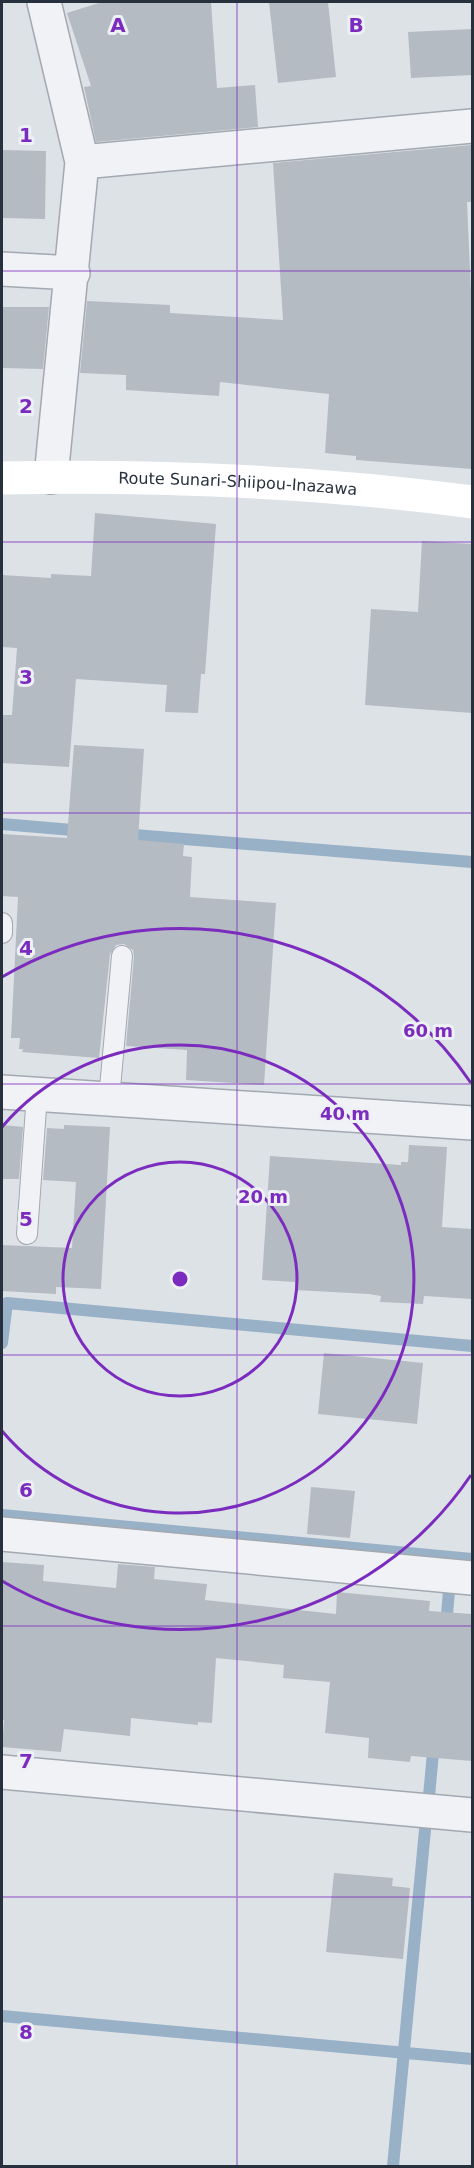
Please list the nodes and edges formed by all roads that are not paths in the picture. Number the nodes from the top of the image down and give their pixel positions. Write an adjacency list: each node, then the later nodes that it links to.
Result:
1 (44, 2): 3 (street)
2 (472, 126): 3 (street)
3 (82, 162): 5 (street)
4 (2, 269): 5 (street)
5 (73, 273): 6 (street)
6 (51, 477): 7 (main road, Route Sunari-Shiipou-Inazawa); 8 (main road, Route Sunari-Shiipou-Inazawa)
7 (2, 478)
8 (472, 502)
9 (2, 922): 10 (lane)
10 (2, 933)
11 (122, 956): 14 (lane)
12 (2, 1092): 13 (street)
13 (37, 1094): 14 (street); 16 (lane)
14 (109, 1099): 15 (street)
15 (472, 1123)
16 (27, 1234)
17 (2, 1534): 18 (street)
18 (472, 1578)
19 (2, 1772): 20 (street)
20 (472, 1815)

